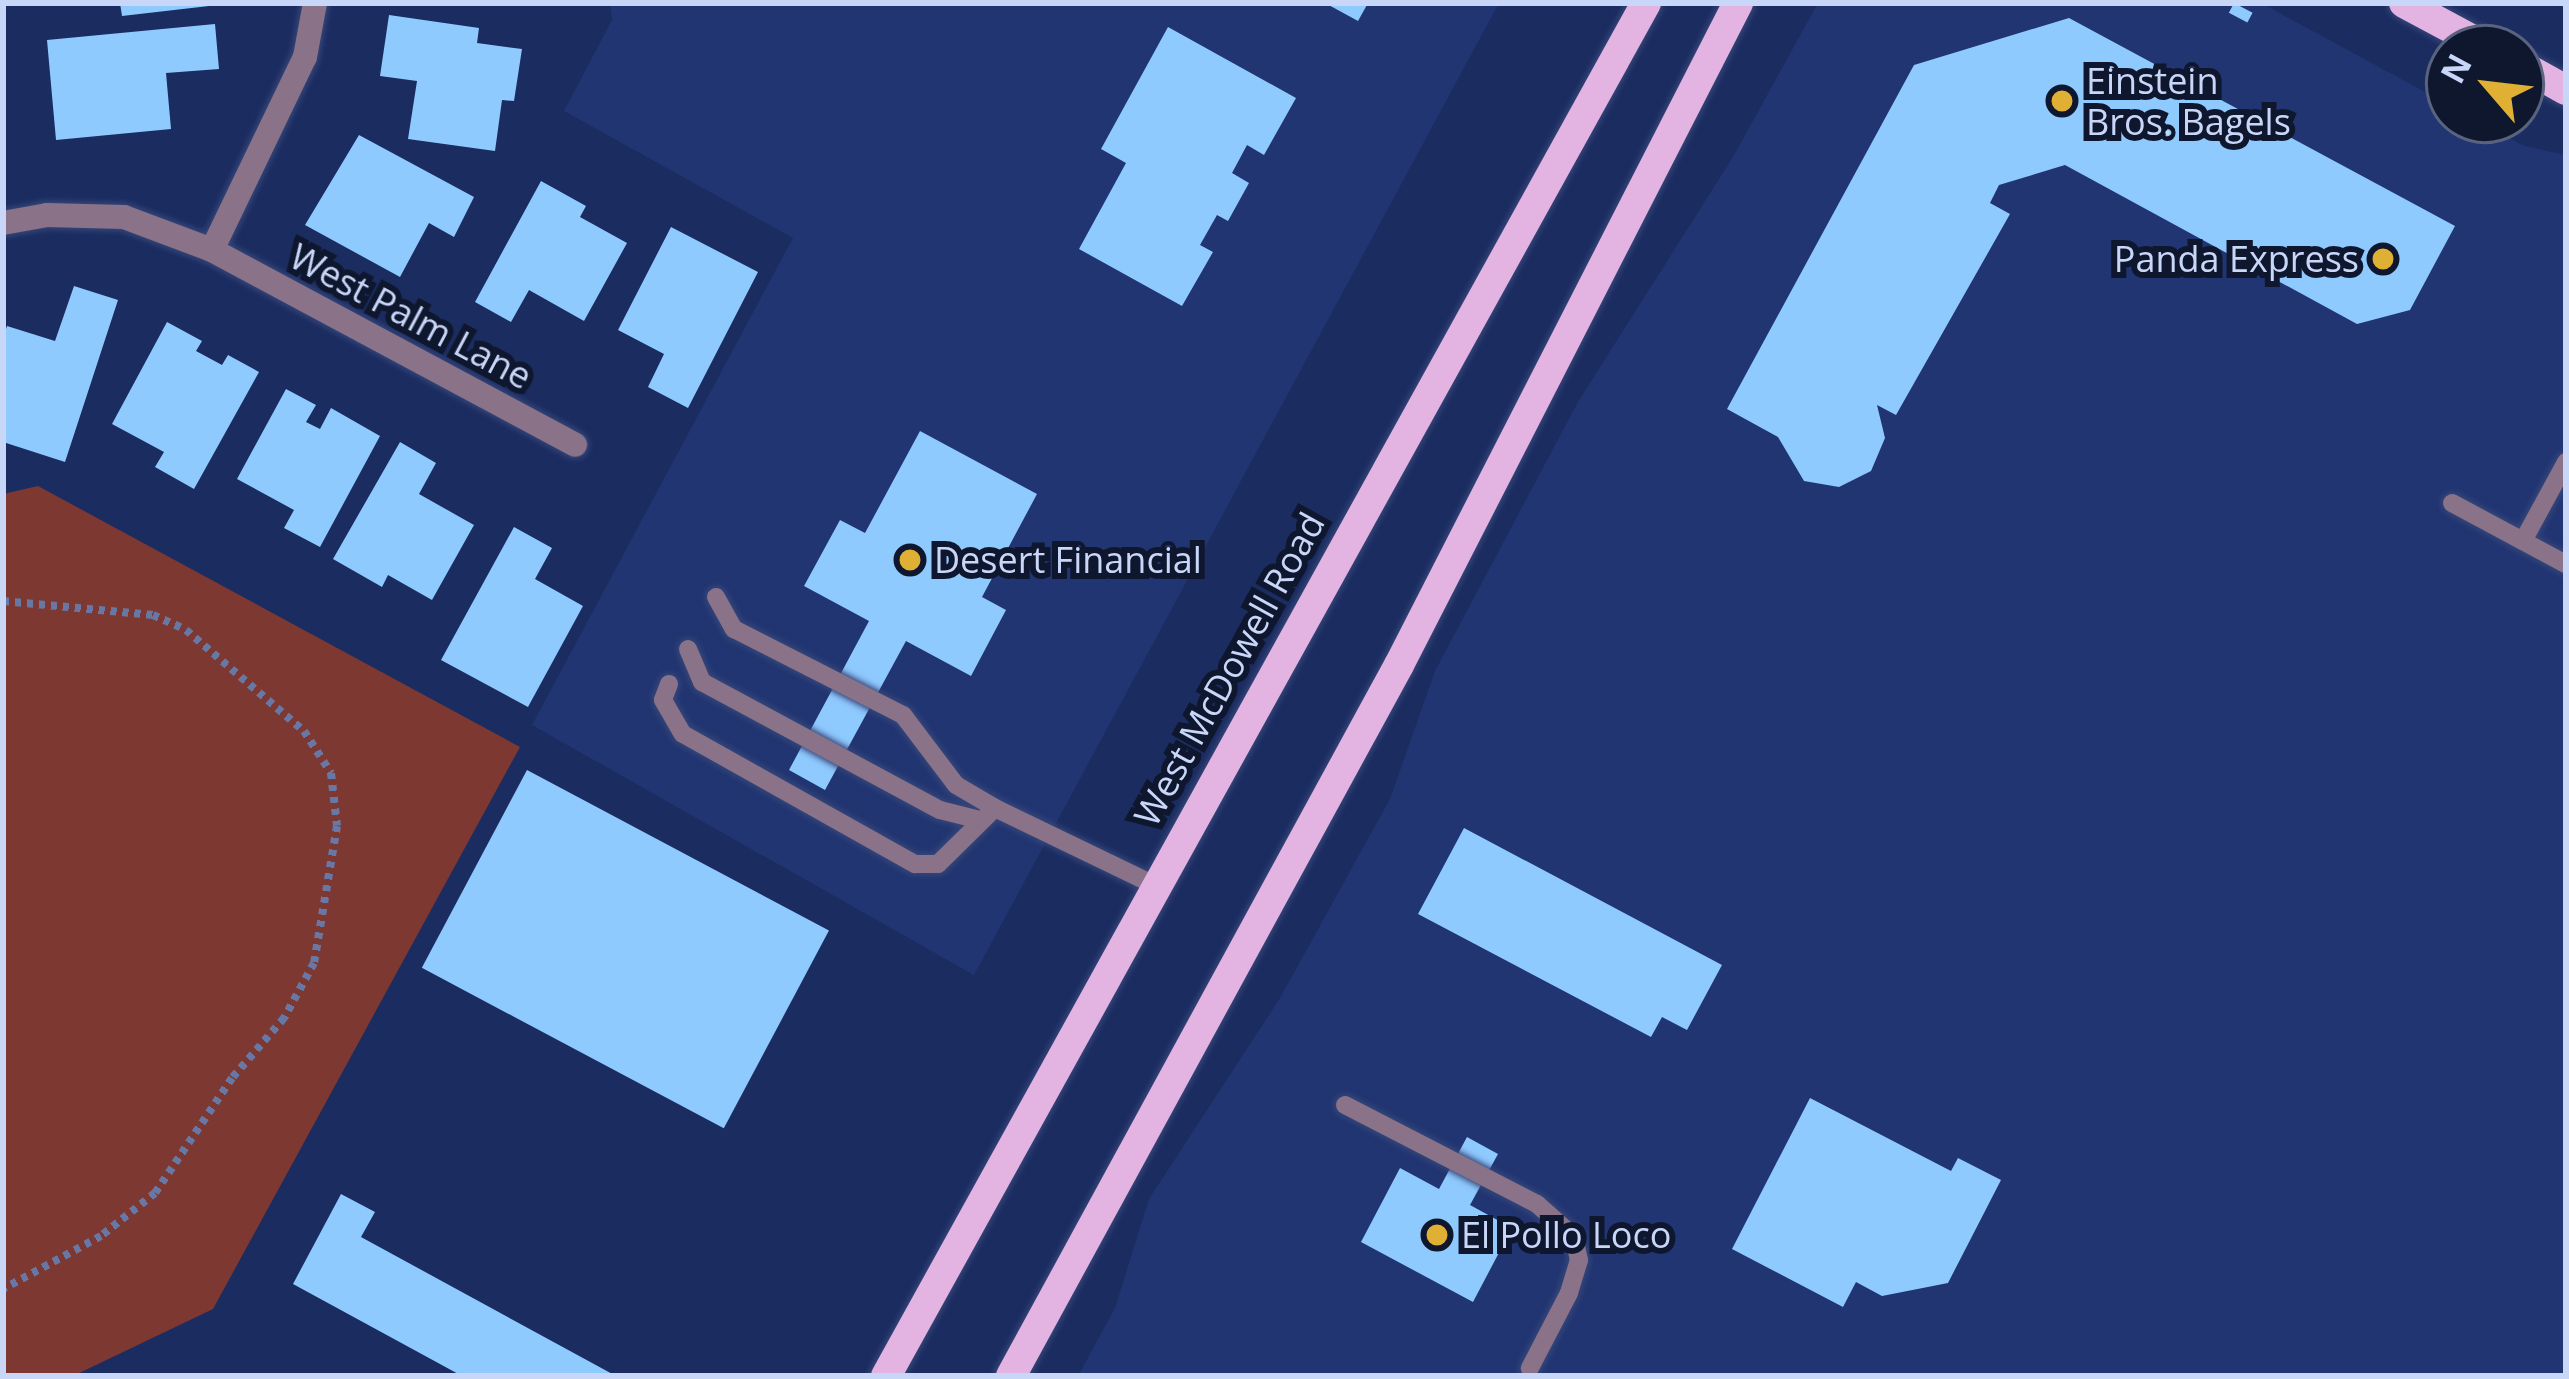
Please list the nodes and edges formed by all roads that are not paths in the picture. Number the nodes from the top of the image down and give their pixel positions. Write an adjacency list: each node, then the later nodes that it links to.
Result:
1 (315, 3): 7 (street)
2 (1646, 3): 17 (main road, West McDowell Road)
3 (1738, 3): 21 (main road)
4 (2404, 3): 5 (main road)
5 (2443, 24)
6 (3, 224): 7 (street, West Palm Lane)
7 (212, 250): 8 (street, West Palm Lane)
8 (575, 445)
9 (2566, 462): 11 (lane)
10 (2452, 503): 11 (lane)
11 (2523, 542): 12 (lane)
12 (2566, 564)
13 (716, 597): 16 (lane)
14 (688, 649): 16 (lane)
15 (669, 684): 16 (lane)
16 (987, 814): 17 (lane)
17 (1154, 885): 20 (main road, West McDowell Road)
18 (1345, 1105): 19 (lane)
19 (1530, 1368)
20 (886, 1376)
21 (1011, 1376)

